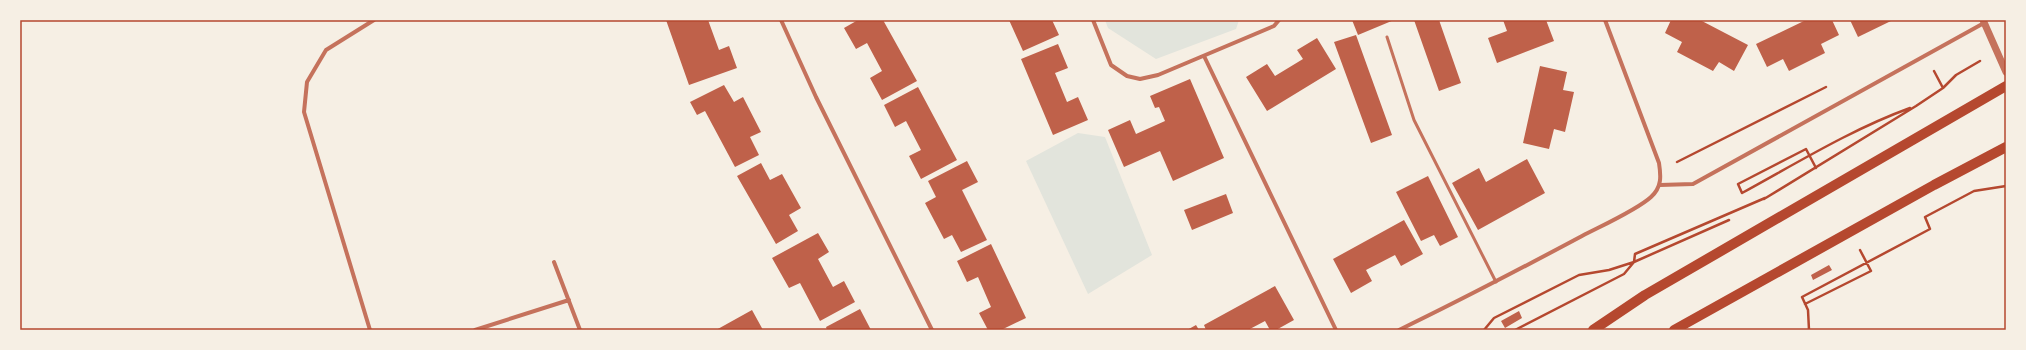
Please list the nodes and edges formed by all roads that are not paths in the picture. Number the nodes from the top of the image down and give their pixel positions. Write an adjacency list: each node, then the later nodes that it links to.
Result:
1 (374, 20): 16 (street)
2 (781, 20): 19 (street)
3 (1093, 20): 8 (street)
4 (1279, 20): 8 (street)
5 (1605, 20): 12 (street)
6 (1984, 21): 9 (street); 12 (street)
7 (1387, 37): 14 (lane)
8 (1204, 56): 20 (street)
9 (2006, 72)
10 (2006, 86): 22 (main road)
11 (2006, 147): 23 (main road)
12 (1660, 185): 14 (street)
13 (554, 262): 15 (street)
14 (1496, 282): 21 (street)
15 (569, 300): 17 (street); 18 (street)
16 (370, 330)
17 (475, 330)
18 (580, 330)
19 (932, 330)
20 (1336, 330)
21 (1399, 330)
22 (1593, 330)
23 (1674, 330)

